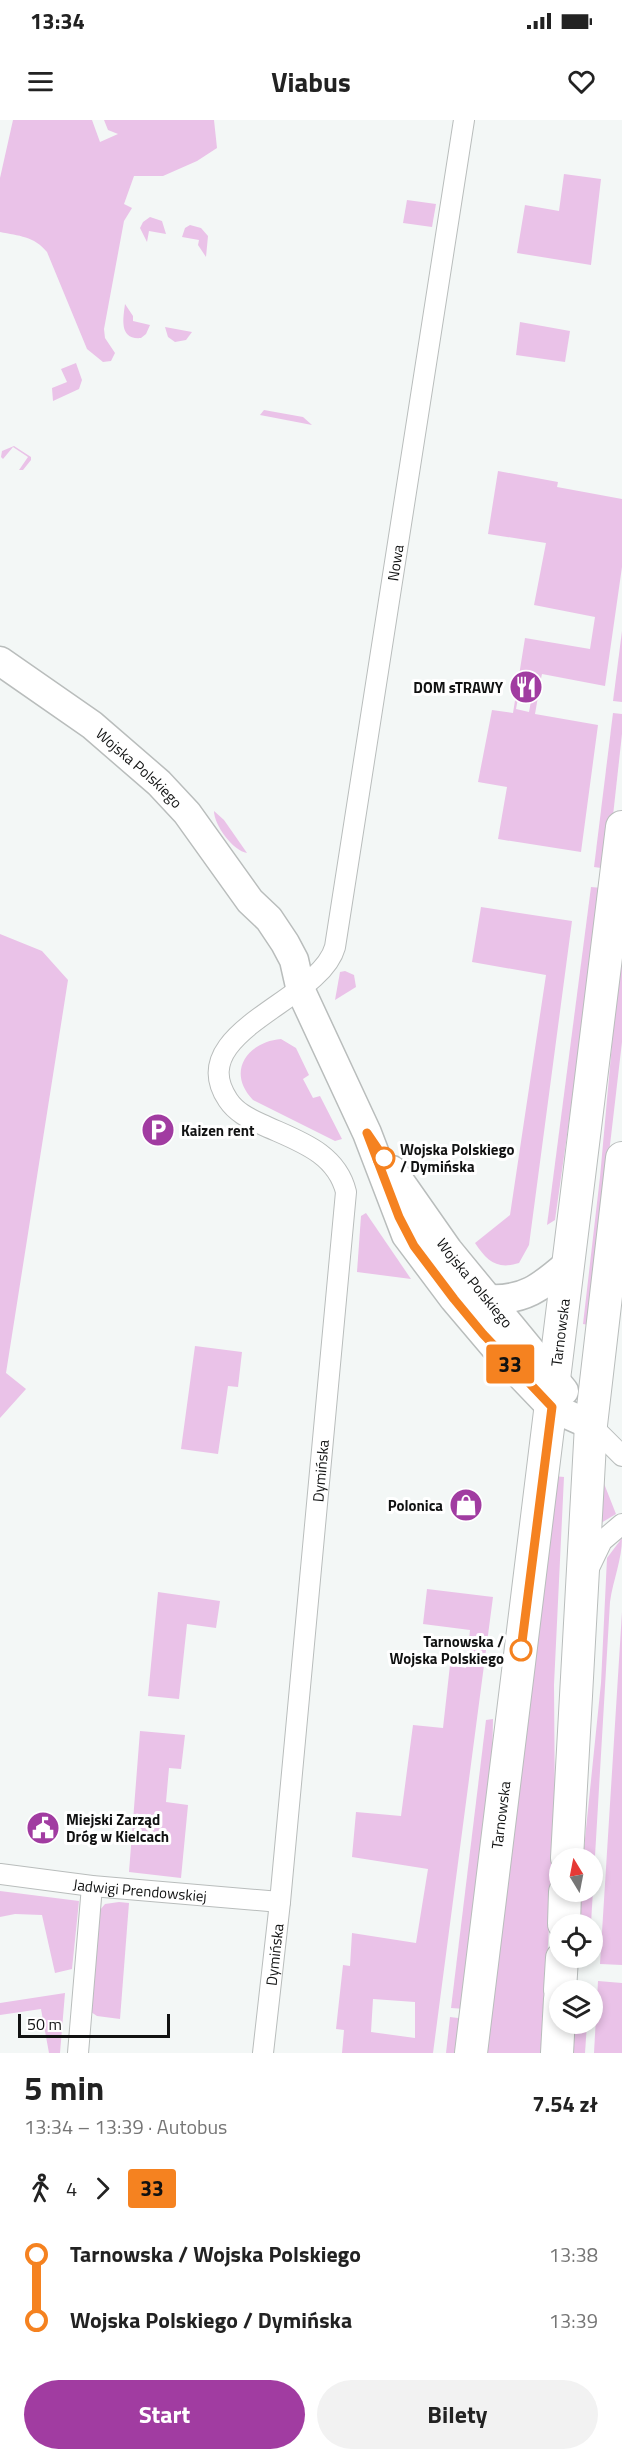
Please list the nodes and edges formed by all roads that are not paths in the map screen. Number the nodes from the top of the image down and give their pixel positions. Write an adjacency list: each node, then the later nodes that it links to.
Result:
1 (464, 120): 4 (street, Nowa)
2 (0, 661): 4 (street, Wojska Polskiego)
3 (622, 827): 7 (main road, Tarnowska)
4 (301, 991): 5 (street, Wojska Polskiego); 17 (street, Dymińska)
5 (367, 1133): 8 (street, Wojska Polskiego); 9 (street, Wojska Polskiego)
6 (622, 1158): 10 (main road)
7 (569, 1263): 8 (street); 9 (main road, Tarnowska)
8 (488, 1299): 9 (street, Wojska Polskiego)
9 (553, 1393): 10 (street, Wojska Polskiego); 21 (main road, Tarnowska)
10 (591, 1425): 11 (street, Wojska Polskiego); 13 (main road)
11 (622, 1456)
12 (622, 1524): 13 (street)
13 (582, 1581): 14 (main road)
14 (568, 1848)
15 (0, 1874): 16 (street, Jadwigi Prendowskiej)
16 (92, 1886): 17 (street, Jadwigi Prendowskiej); 19 (street)
17 (280, 1902): 20 (street, Dymińska)
18 (557, 2034): 22 (main road)
19 (78, 2053)
20 (263, 2053)
21 (471, 2053)
22 (556, 2053)

